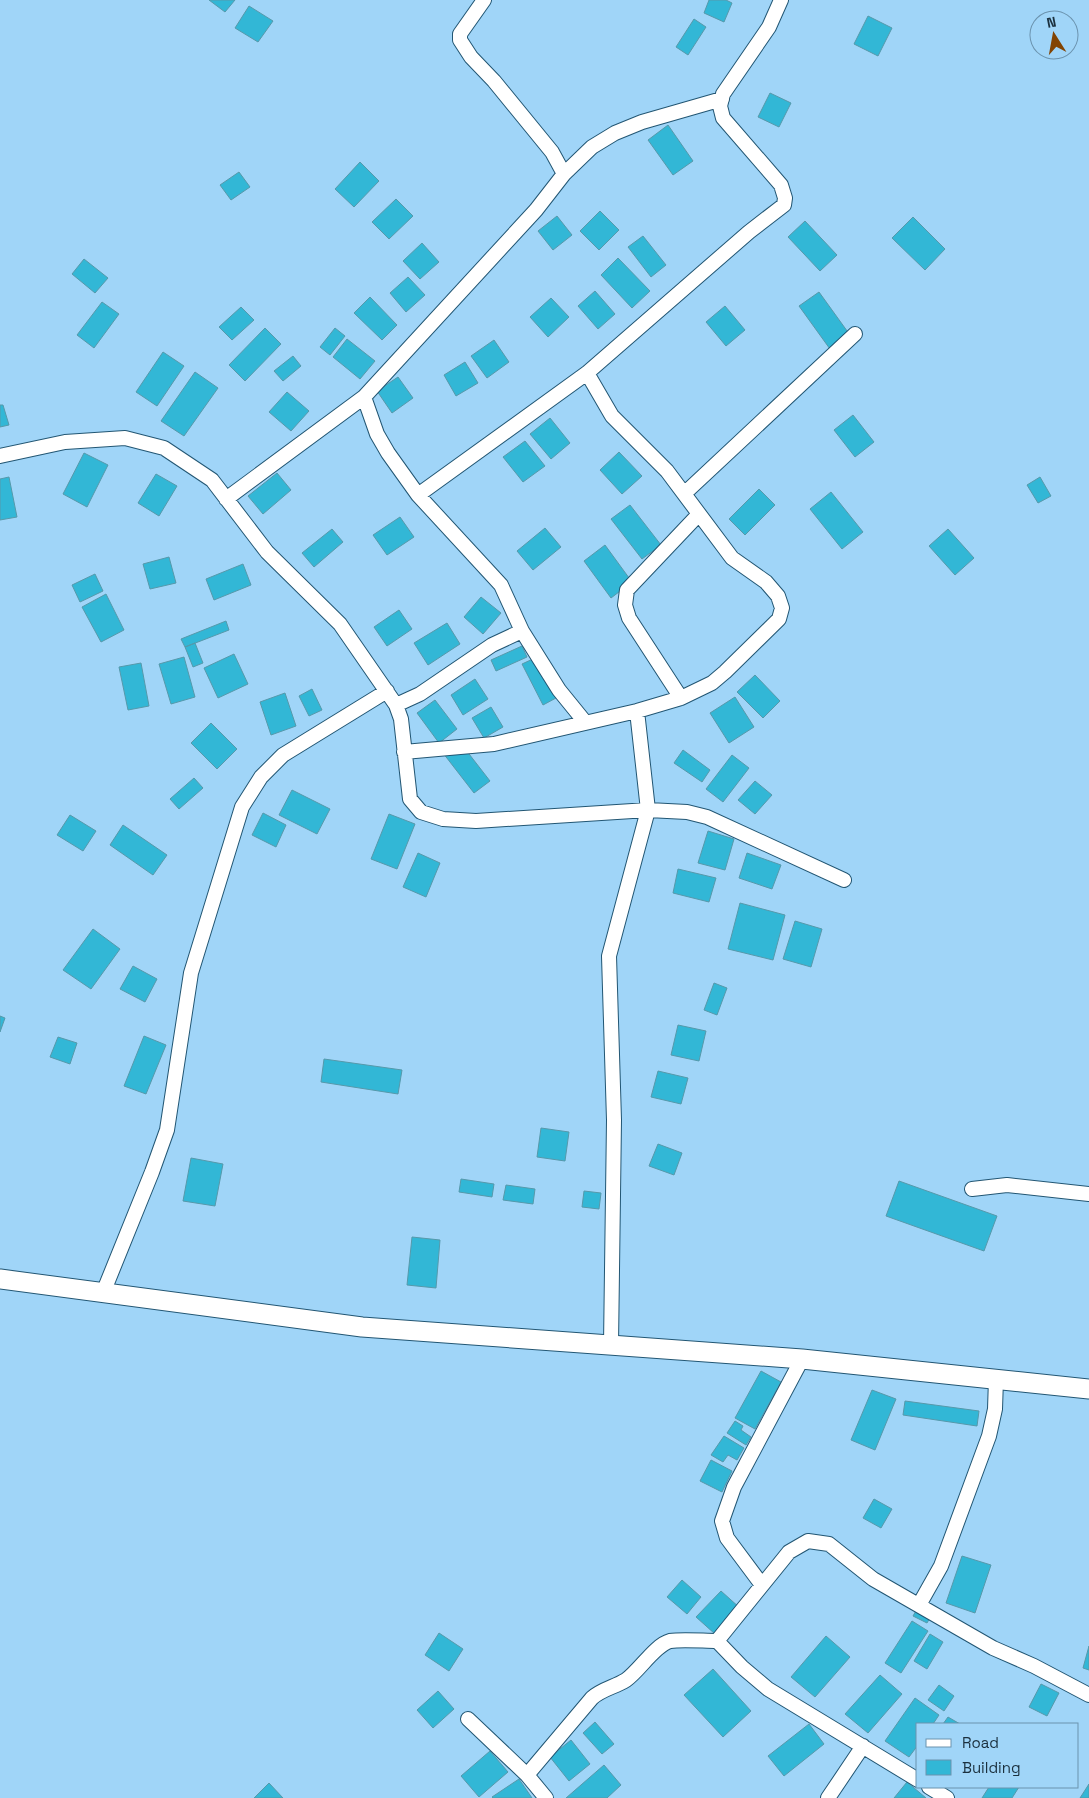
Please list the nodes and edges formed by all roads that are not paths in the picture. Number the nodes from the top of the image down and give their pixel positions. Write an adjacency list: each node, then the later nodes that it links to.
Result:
1 (484, 0): 4 (street)
2 (781, 0): 3 (street)
3 (722, 99): 4 (street); 6 (street)
4 (564, 174): 7 (street)
5 (855, 334): 9 (street)
6 (588, 373): 9 (street); 10 (street)
7 (364, 397): 10 (street); 11 (street)
8 (0, 456): 11 (street)
9 (685, 493): 12 (street)
10 (418, 495): 13 (street)
11 (226, 498): 14 (street)
12 (699, 514): 15 (street); 15 (street)
13 (522, 630): 16 (street); 18 (street)
14 (387, 691): 16 (street); 25 (street)
15 (681, 698): 17 (street)
16 (396, 705): 19 (street)
17 (637, 710): 18 (street); 20 (street)
18 (585, 722): 19 (street)
19 (404, 752): 20 (street)
20 (648, 810): 21 (street); 26 (street)
21 (844, 880)
22 (972, 1189): 23 (street)
23 (1089, 1194)
24 (0, 1279): 25 (main road)
25 (103, 1293): 26 (main road)
26 (611, 1345): 27 (main road)
27 (802, 1359): 28 (main road); 30 (street)
28 (996, 1379): 29 (main road); 31 (street)
29 (1089, 1389)
30 (762, 1585): 31 (street); 32 (street)
31 (919, 1605): 33 (street)
32 (717, 1640): 35 (street); 36 (street)
33 (1089, 1695)
34 (468, 1719): 36 (street)
35 (863, 1746): 37 (street); 40 (street)
36 (527, 1775): 39 (street)
37 (916, 1779)
38 (931, 1788): 41 (street)
39 (546, 1798)
40 (828, 1798)
41 (947, 1798)

